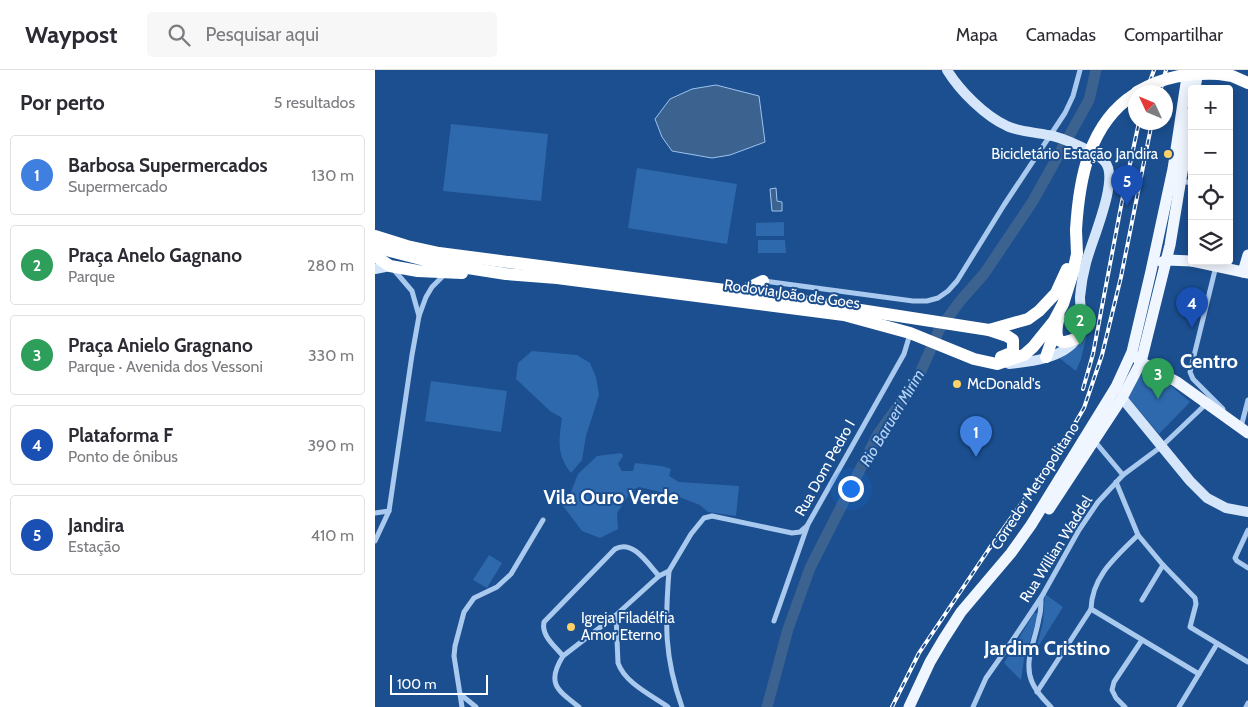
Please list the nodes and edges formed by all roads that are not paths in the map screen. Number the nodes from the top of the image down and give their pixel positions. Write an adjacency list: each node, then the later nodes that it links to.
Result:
1 (947, 70): 10 (street)
2 (1079, 70): 10 (street)
3 (1188, 70): 25 (main road, Corredor Metropolitano)
4 (1198, 70): 7 (main road)
5 (1248, 83): 6 (highway, bridge)
6 (1152, 85)
7 (1196, 85)
8 (1128, 101): 12 (highway, bridge)
9 (1190, 130): 11 (main road)
10 (1053, 136): 29 (street); 38 (street)
11 (1186, 182): 14 (main road)
12 (1076, 235): 32 (highway); 35 (highway)
13 (375, 236): 30 (highway, Rodovia João de Goes)
14 (1170, 245): 18 (main road); 19 (main road)
15 (375, 247): 28 (highway, Rodovia João de Goes)
16 (1248, 255): 26 (main road)
17 (375, 256): 22 (highway)
18 (1188, 259)
19 (1167, 260): 20 (main road); 25 (main road); 41 (main road)
20 (1188, 261)
21 (1211, 265): 23 (main road)
22 (389, 266): 24 (street); 27 (highway); 33 (street)
23 (1216, 266): 26 (main road); 46 (street)
24 (375, 269)
25 (1151, 271): 39 (main road, Corredor Metropolitano)
26 (1245, 272)
27 (446, 273): 28 (highway); 33 (street)
28 (506, 274): 37 (highway, Rodovia João de Goes)
29 (766, 282): 30 (highway); 31 (highway)
30 (740, 292): 31 (highway, Rodovia João de Goes)
31 (764, 295): 34 (highway, Rodovia João de Goes)
32 (1063, 304): 36 (highway); 42 (highway)
33 (419, 316): 51 (street)
34 (926, 320): 35 (highway, Rodovia João de Goes); 37 (highway)
35 (989, 330): 42 (highway)
36 (1055, 331): 38 (highway); 40 (highway)
37 (916, 335): 42 (highway, Rodovia João de Goes); 55 (street, Rua Dom Pedro I)
38 (1078, 337): 40 (street)
39 (1132, 352): 41 (main road); 81 (main road, Corredor Metropolitano)
40 (1046, 357): 42 (street)
41 (1141, 362): 43 (main road); 45 (main road)
42 (991, 363)
43 (1122, 398): 48 (street); 82 (main road)
44 (1248, 400): 46 (street)
45 (1207, 404): 46 (main road); 48 (street, Rua Willian Waddel)
46 (1244, 430)
47 (1097, 444): 49 (street)
48 (1161, 446): 49 (street, Rua Willian Waddel); 52 (street)
49 (1123, 475): 50 (street, Rua Willian Waddel)
50 (1117, 482): 57 (street); 63 (street, Rua Willian Waddel)
51 (389, 511): 53 (street); 58 (street)
52 (1248, 512)
53 (375, 513)
54 (543, 520): 74 (street)
55 (807, 526): 61 (street, Rua Dom Pedro I); 67 (street)
56 (1248, 530): 60 (street)
57 (1138, 535): 59 (street); 65 (street)
58 (375, 542)
59 (1163, 565): 64 (street); 69 (street)
60 (1248, 568)
61 (669, 571): 62 (street); 80 (street)
62 (659, 576): 66 (street); 70 (street)
63 (1042, 596): 73 (street); 83 (street, Rua Willian Waddel)
64 (1143, 600)
65 (1091, 609): 68 (street); 73 (street)
66 (616, 615): 70 (street); 79 (street)
67 (775, 621)
68 (1142, 640): 72 (street); 85 (street)
69 (1217, 644): 71 (street); 72 (street)
70 (563, 656): 78 (street)
71 (1248, 662)
72 (1199, 674): 86 (street)
73 (1037, 692): 84 (street)
74 (460, 693): 76 (street); 77 (street)
75 (1248, 703): 87 (street)
76 (462, 707)
77 (476, 707)
78 (579, 707)
79 (668, 707)
80 (682, 707)
81 (910, 707)
82 (916, 707)
83 (973, 707)
84 (1051, 707)
85 (1125, 707)
86 (1179, 707)
87 (1246, 707)

